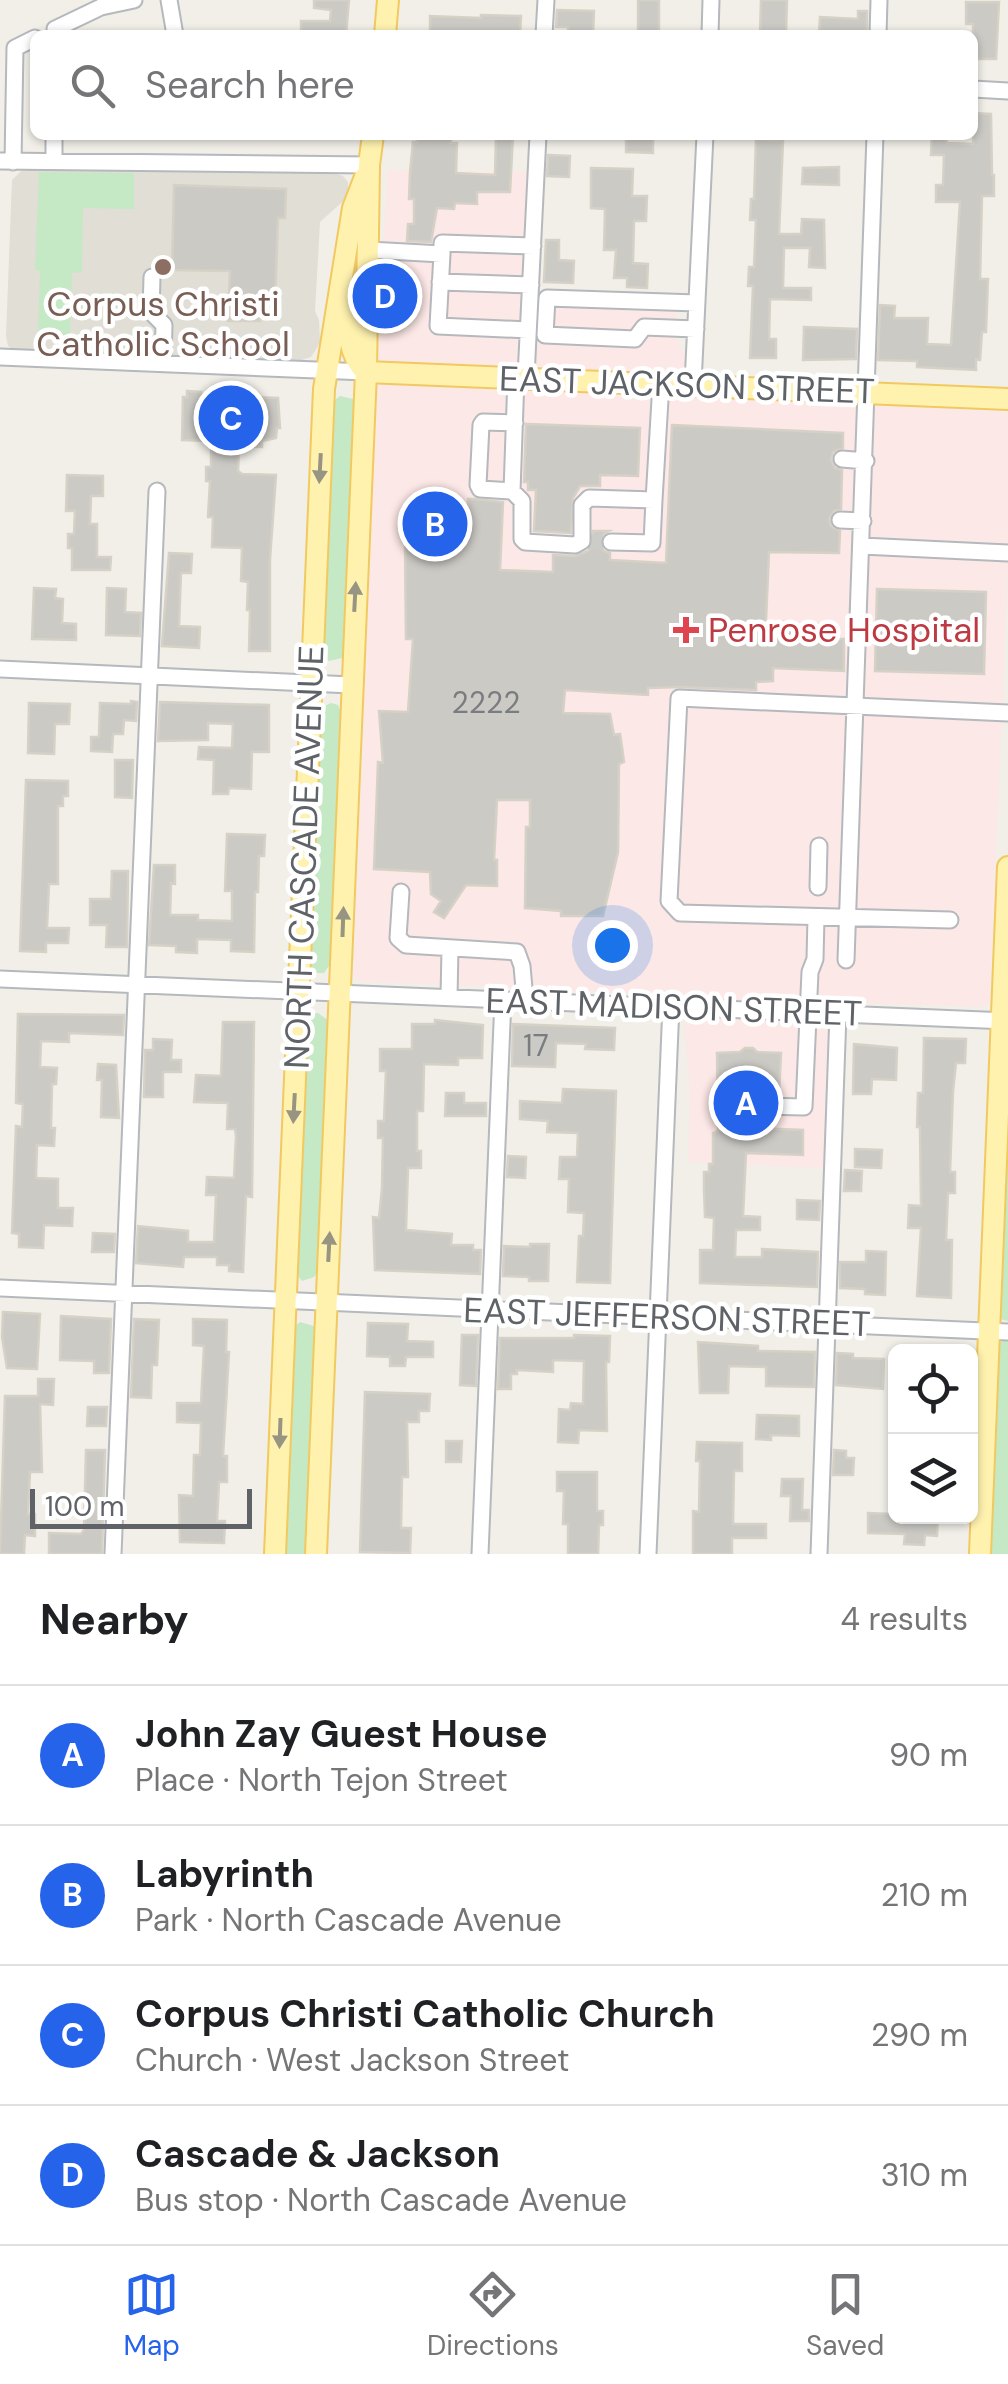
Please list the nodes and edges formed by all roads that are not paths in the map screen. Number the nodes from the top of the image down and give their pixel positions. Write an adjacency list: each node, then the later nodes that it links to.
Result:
1 (134, 0): 7 (street)
2 (169, 0): 8 (street)
3 (388, 0): 9 (main road)
4 (546, 0): 10 (street)
5 (711, 0): 11 (street)
6 (880, 0): 12 (street)
7 (54, 30)
8 (174, 30)
9 (385, 30)
10 (544, 30)
11 (710, 30)
12 (878, 30)
13 (30, 41): 21 (street)
14 (978, 89): 15 (street)
15 (1008, 91)
16 (54, 140): 22 (street)
17 (372, 140): 23 (main road, NORTH CASCADE AVENUE)
18 (538, 140): 25 (street)
19 (705, 140): 31 (street)
20 (874, 140): 41 (street)
21 (6, 161): 22 (street)
22 (54, 162): 23 (street)
23 (369, 166): 24 (main road, NORTH CASCADE AVENUE); 26 (main road, NORTH CASCADE AVENUE)
24 (347, 244): 36 (main road, NORTH CASCADE AVENUE); 37 (main road)
25 (532, 246): 27 (street); 30 (street)
26 (370, 250): 27 (street); 37 (main road, NORTH CASCADE AVENUE)
27 (442, 254): 29 (street)
28 (152, 277): 35 (street)
29 (440, 282): 30 (street); 32 (street)
30 (531, 285): 32 (street)
31 (697, 303): 33 (street); 33 (street)
32 (528, 330): 38 (street)
33 (696, 330): 40 (street)
34 (0, 357): 35 (street)
35 (163, 364): 36 (street)
36 (326, 371): 37 (street); 56 (main road, NORTH CASCADE AVENUE, one-way to 56)
37 (366, 372): 38 (main road, EAST JACKSON STREET); 57 (main road, NORTH CASCADE AVENUE, one-way to 37)
38 (521, 377): 39 (main road, EAST JACKSON STREET); 43 (street)
39 (660, 383): 40 (main road, EAST JACKSON STREET); 48 (street)
40 (693, 384): 41 (main road, EAST JACKSON STREET)
41 (868, 392): 42 (main road, EAST JACKSON STREET); 45 (street)
42 (1008, 399)
43 (514, 424): 47 (street); 47 (street)
44 (842, 459): 45 (street)
45 (866, 460): 50 (street)
46 (158, 491): 55 (street)
47 (512, 491): 48 (street)
48 (654, 500): 51 (street)
49 (840, 520): 50 (street)
50 (864, 521): 52 (street)
51 (611, 542)
52 (862, 546): 53 (street); 58 (street)
53 (1008, 553)
54 (0, 669): 55 (street)
55 (150, 675): 56 (street); 70 (street)
56 (310, 683): 57 (street); 71 (main road, NORTH CASCADE AVENUE)
57 (351, 685): 72 (main road, NORTH CASCADE AVENUE, one-way to 57)
58 (856, 705): 59 (street); 64 (street); 65 (street)
59 (1008, 713)
60 (819, 846): 62 (street)
61 (1008, 867): 79 (main road)
62 (818, 887)
63 (401, 892): 67 (street)
64 (816, 917): 65 (street); 77 (street)
65 (847, 918): 66 (street); 68 (street)
66 (950, 920)
67 (450, 948): 73 (street); 75 (street)
68 (846, 960)
69 (0, 978): 70 (street, EAST MADISON STREET)
70 (139, 984): 71 (street, EAST MADISON STREET); 82 (street)
71 (298, 992): 72 (street, EAST MADISON STREET); 83 (main road, NORTH CASCADE AVENUE, one-way to 83)
72 (340, 994): 73 (street, EAST MADISON STREET); 84 (main road, NORTH CASCADE AVENUE, one-way to 72)
73 (449, 998): 74 (street, EAST MADISON STREET)
74 (503, 1000): 75 (street, EAST MADISON STREET); 85 (street)
75 (525, 1000): 76 (street, EAST MADISON STREET)
76 (671, 1005): 77 (street, EAST MADISON STREET); 86 (street)
77 (809, 1012): 78 (street, EAST MADISON STREET); 80 (street)
78 (838, 1014): 79 (street, EAST MADISON STREET); 87 (street)
79 (1005, 1021): 88 (main road)
80 (760, 1106)
81 (0, 1288): 82 (street, EAST JEFFERSON STREET)
82 (125, 1294): 83 (street, EAST JEFFERSON STREET); 89 (street)
83 (285, 1300): 84 (street, EAST JEFFERSON STREET); 90 (main road, NORTH CASCADE AVENUE, one-way to 90)
84 (326, 1302): 85 (street, EAST JEFFERSON STREET); 91 (main road, NORTH CASCADE AVENUE)
85 (490, 1310): 86 (street, EAST JEFFERSON STREET); 92 (street)
86 (657, 1316): 87 (street, EAST JEFFERSON STREET); 93 (street)
87 (827, 1324): 88 (street, EAST JEFFERSON STREET); 94 (street)
88 (998, 1332): 95 (main road)
89 (114, 1554)
90 (275, 1554)
91 (316, 1554)
92 (480, 1554)
93 (648, 1554)
94 (818, 1554)
95 (980, 1554)

